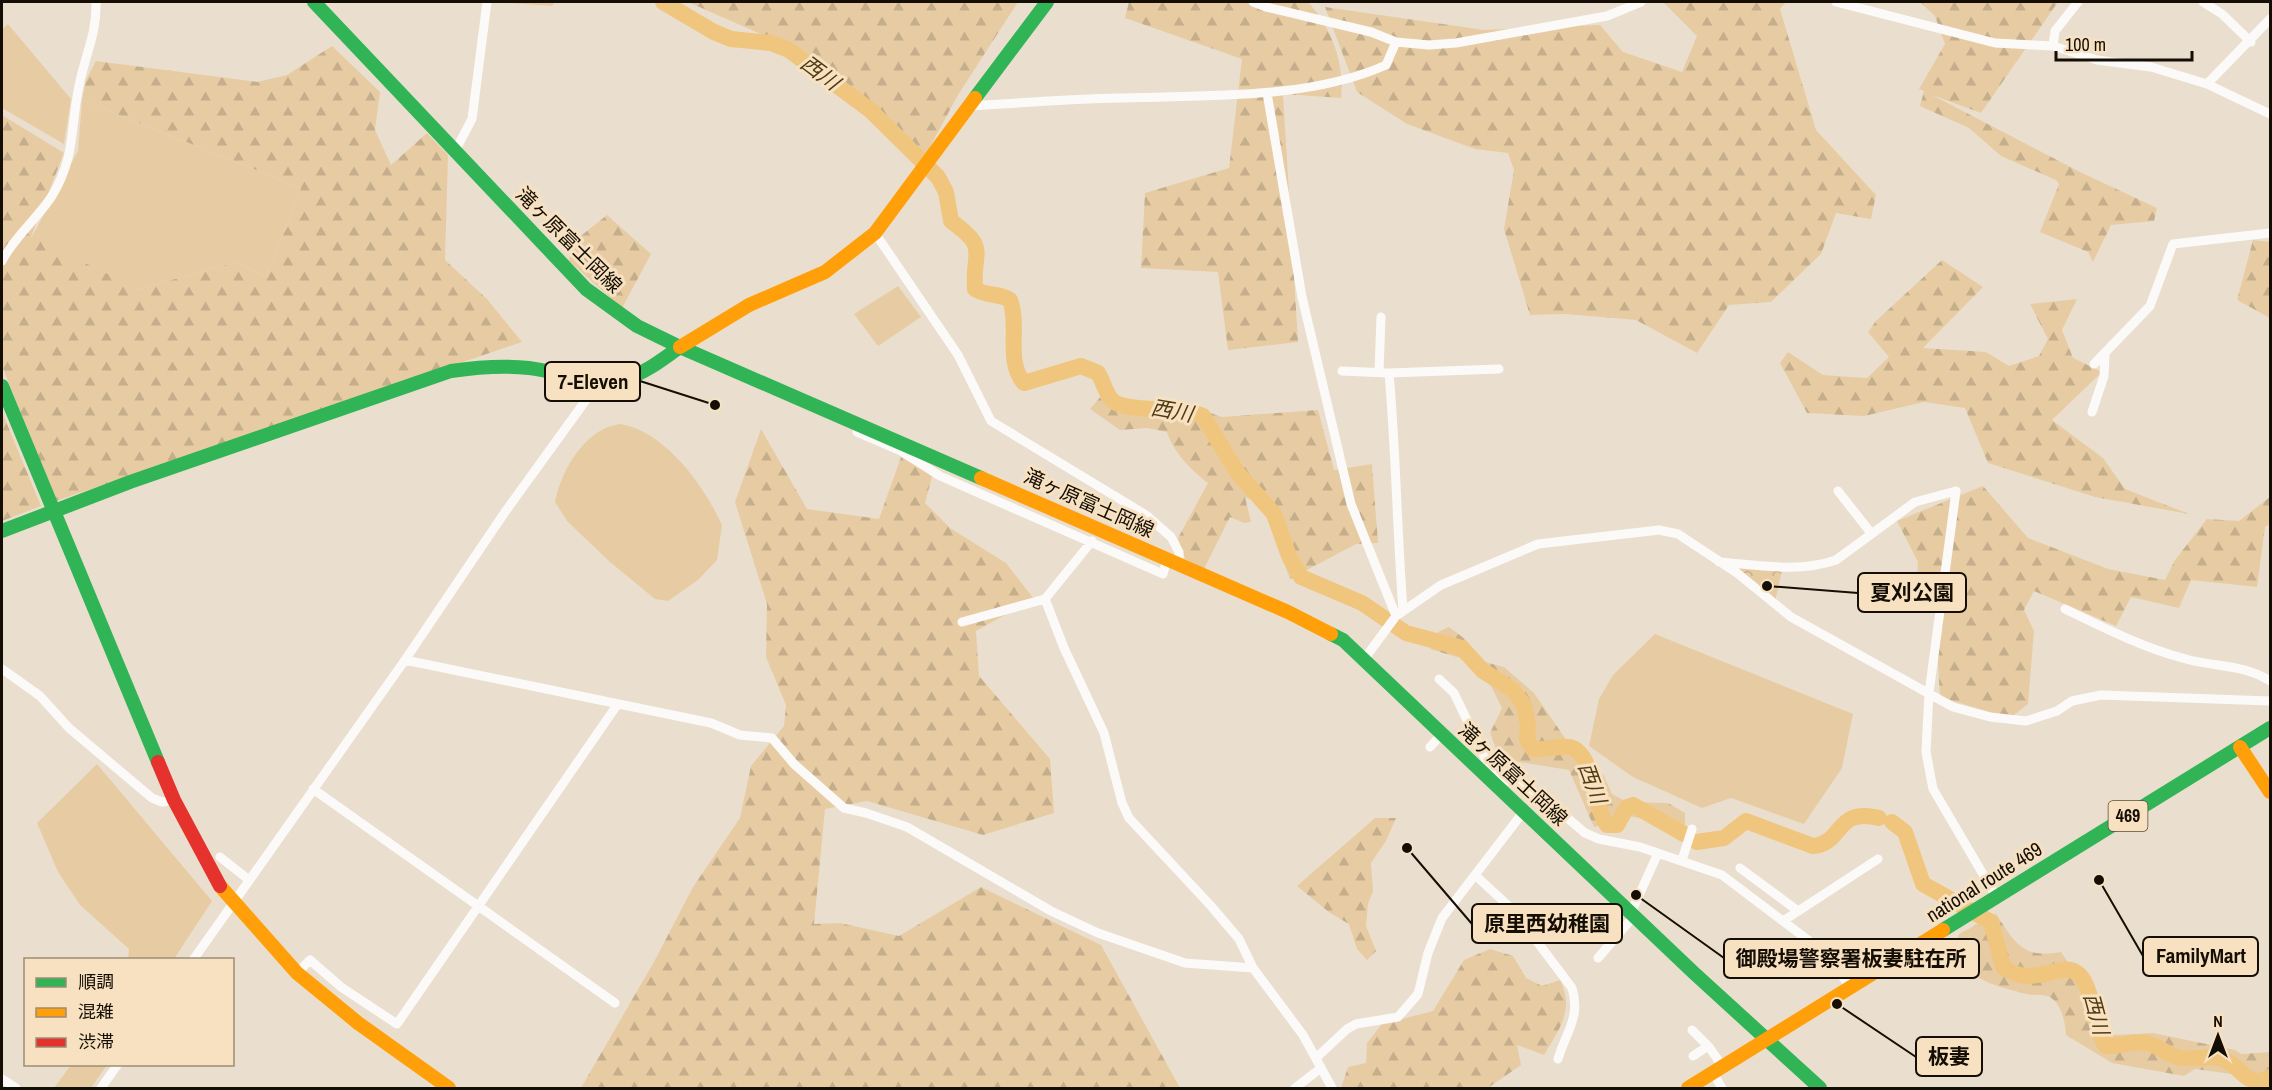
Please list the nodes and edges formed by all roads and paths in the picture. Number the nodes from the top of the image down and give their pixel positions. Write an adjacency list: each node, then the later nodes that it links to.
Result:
1 (96, 2): 21 (street)
2 (314, 2): 18 (main road, 滝ヶ原富士岡線)
3 (487, 2): 18 (street)
4 (1047, 2): 16 (main road)
5 (1253, 2): 11 (street)
6 (1641, 2): 11 (street)
7 (1836, 2): 13 (street)
8 (2078, 2): 13 (street)
9 (2204, 2): 12 (street)
10 (2271, 19): 12 (street)
11 (1396, 42): 15 (street)
12 (2251, 42): 14 (street)
13 (2053, 46): 14 (street)
14 (2207, 84): 17 (street)
15 (1267, 93): 16 (street); 42 (street)
16 (969, 106): 20 (main road)
17 (2271, 114)
18 (455, 151): 23 (main road, 滝ヶ原富士岡線)
19 (2271, 232): 24 (street)
20 (874, 233): 23 (main road); 38 (street)
21 (2, 261)
22 (1382, 317): 28 (street)
23 (680, 347): 29 (main road); 38 (main road, 滝ヶ原富士岡線)
24 (2105, 355): 25 (street); 31 (street)
25 (2094, 364)
26 (1499, 369): 28 (street)
27 (1342, 371): 28 (street)
28 (1384, 372): 42 (street)
29 (599, 382): 34 (main road); 45 (street)
30 (2, 386): 34 (main road)
31 (2092, 412)
32 (857, 432): 37 (street)
33 (1838, 491): 36 (street)
34 (54, 512): 35 (main road); 59 (main road)
35 (2, 531)
36 (1871, 533): 39 (street); 49 (street)
37 (1092, 541): 38 (street); 40 (street)
38 (1173, 561): 44 (main road, 滝ヶ原富士岡線)
39 (1716, 562): 42 (street); 49 (street)
40 (1045, 599): 43 (street); 77 (street)
41 (2066, 609): 48 (street)
42 (1399, 613): 44 (street)
43 (962, 622)
44 (1365, 658): 53 (main road, 滝ヶ原富士岡線)
45 (405, 660): 51 (street); 57 (street)
46 (2, 669): 59 (street)
47 (1439, 679): 56 (street)
48 (2271, 681)
49 (1929, 693): 50 (street); 69 (street)
50 (2271, 701)
51 (616, 705): 71 (street); 77 (street)
52 (2271, 728): 55 (main road, national route 469 / 469)
53 (1442, 734): 54 (street); 56 (main road, 滝ヶ原富士岡線)
54 (1431, 747)
55 (2240, 747): 58 (main road); 69 (main road, national route 469 / 469)
56 (1499, 781): 60 (main road, 滝ヶ原富士岡線); 62 (street)
57 (313, 789): 68 (street); 71 (street)
58 (2271, 792)
59 (174, 800): 70 (main road)
60 (1524, 811): 67 (street); 73 (main road, 滝ヶ原富士岡線)
61 (1692, 830): 65 (street)
62 (1658, 853): 65 (street); 73 (street)
63 (219, 857): 68 (street)
64 (1878, 859): 72 (street)
65 (1682, 860): 74 (street)
66 (1740, 868): 72 (street)
67 (1475, 875): 85 (street); 86 (street)
68 (249, 880): 70 (street)
69 (1991, 901): 79 (main road, national route 469 / 469)
70 (234, 903): 75 (street); 78 (main road)
71 (479, 907): 78 (street); 80 (street)
72 (1798, 911): 74 (street)
73 (1633, 914): 76 (street); 82 (main road, 滝ヶ原富士岡線)
74 (1783, 921): 79 (street)
75 (194, 958)
76 (1598, 958)
77 (1253, 968): 85 (street)
78 (297, 974): 93 (main road)
79 (1850, 988): 82 (main road, national route 469 / 469)
80 (615, 1003)
81 (1692, 1030): 83 (street)
82 (1768, 1039): 89 (main road, national route 469 / 469); 98 (main road, 滝ヶ原富士岡線)
83 (1708, 1046): 84 (street); 89 (street)
84 (1693, 1056)
85 (1316, 1058): 88 (street)
86 (1558, 1059)
87 (117, 1066): 92 (street)
88 (1321, 1068): 94 (street); 95 (street)
89 (1718, 1070): 96 (main road, national route 469 / 469); 97 (street)
90 (2, 1079): 91 (street)
91 (16, 1089)
92 (101, 1089)
93 (449, 1089)
94 (1295, 1089)
95 (1332, 1089)
96 (1689, 1089)
97 (1722, 1089)
98 (1820, 1089)

